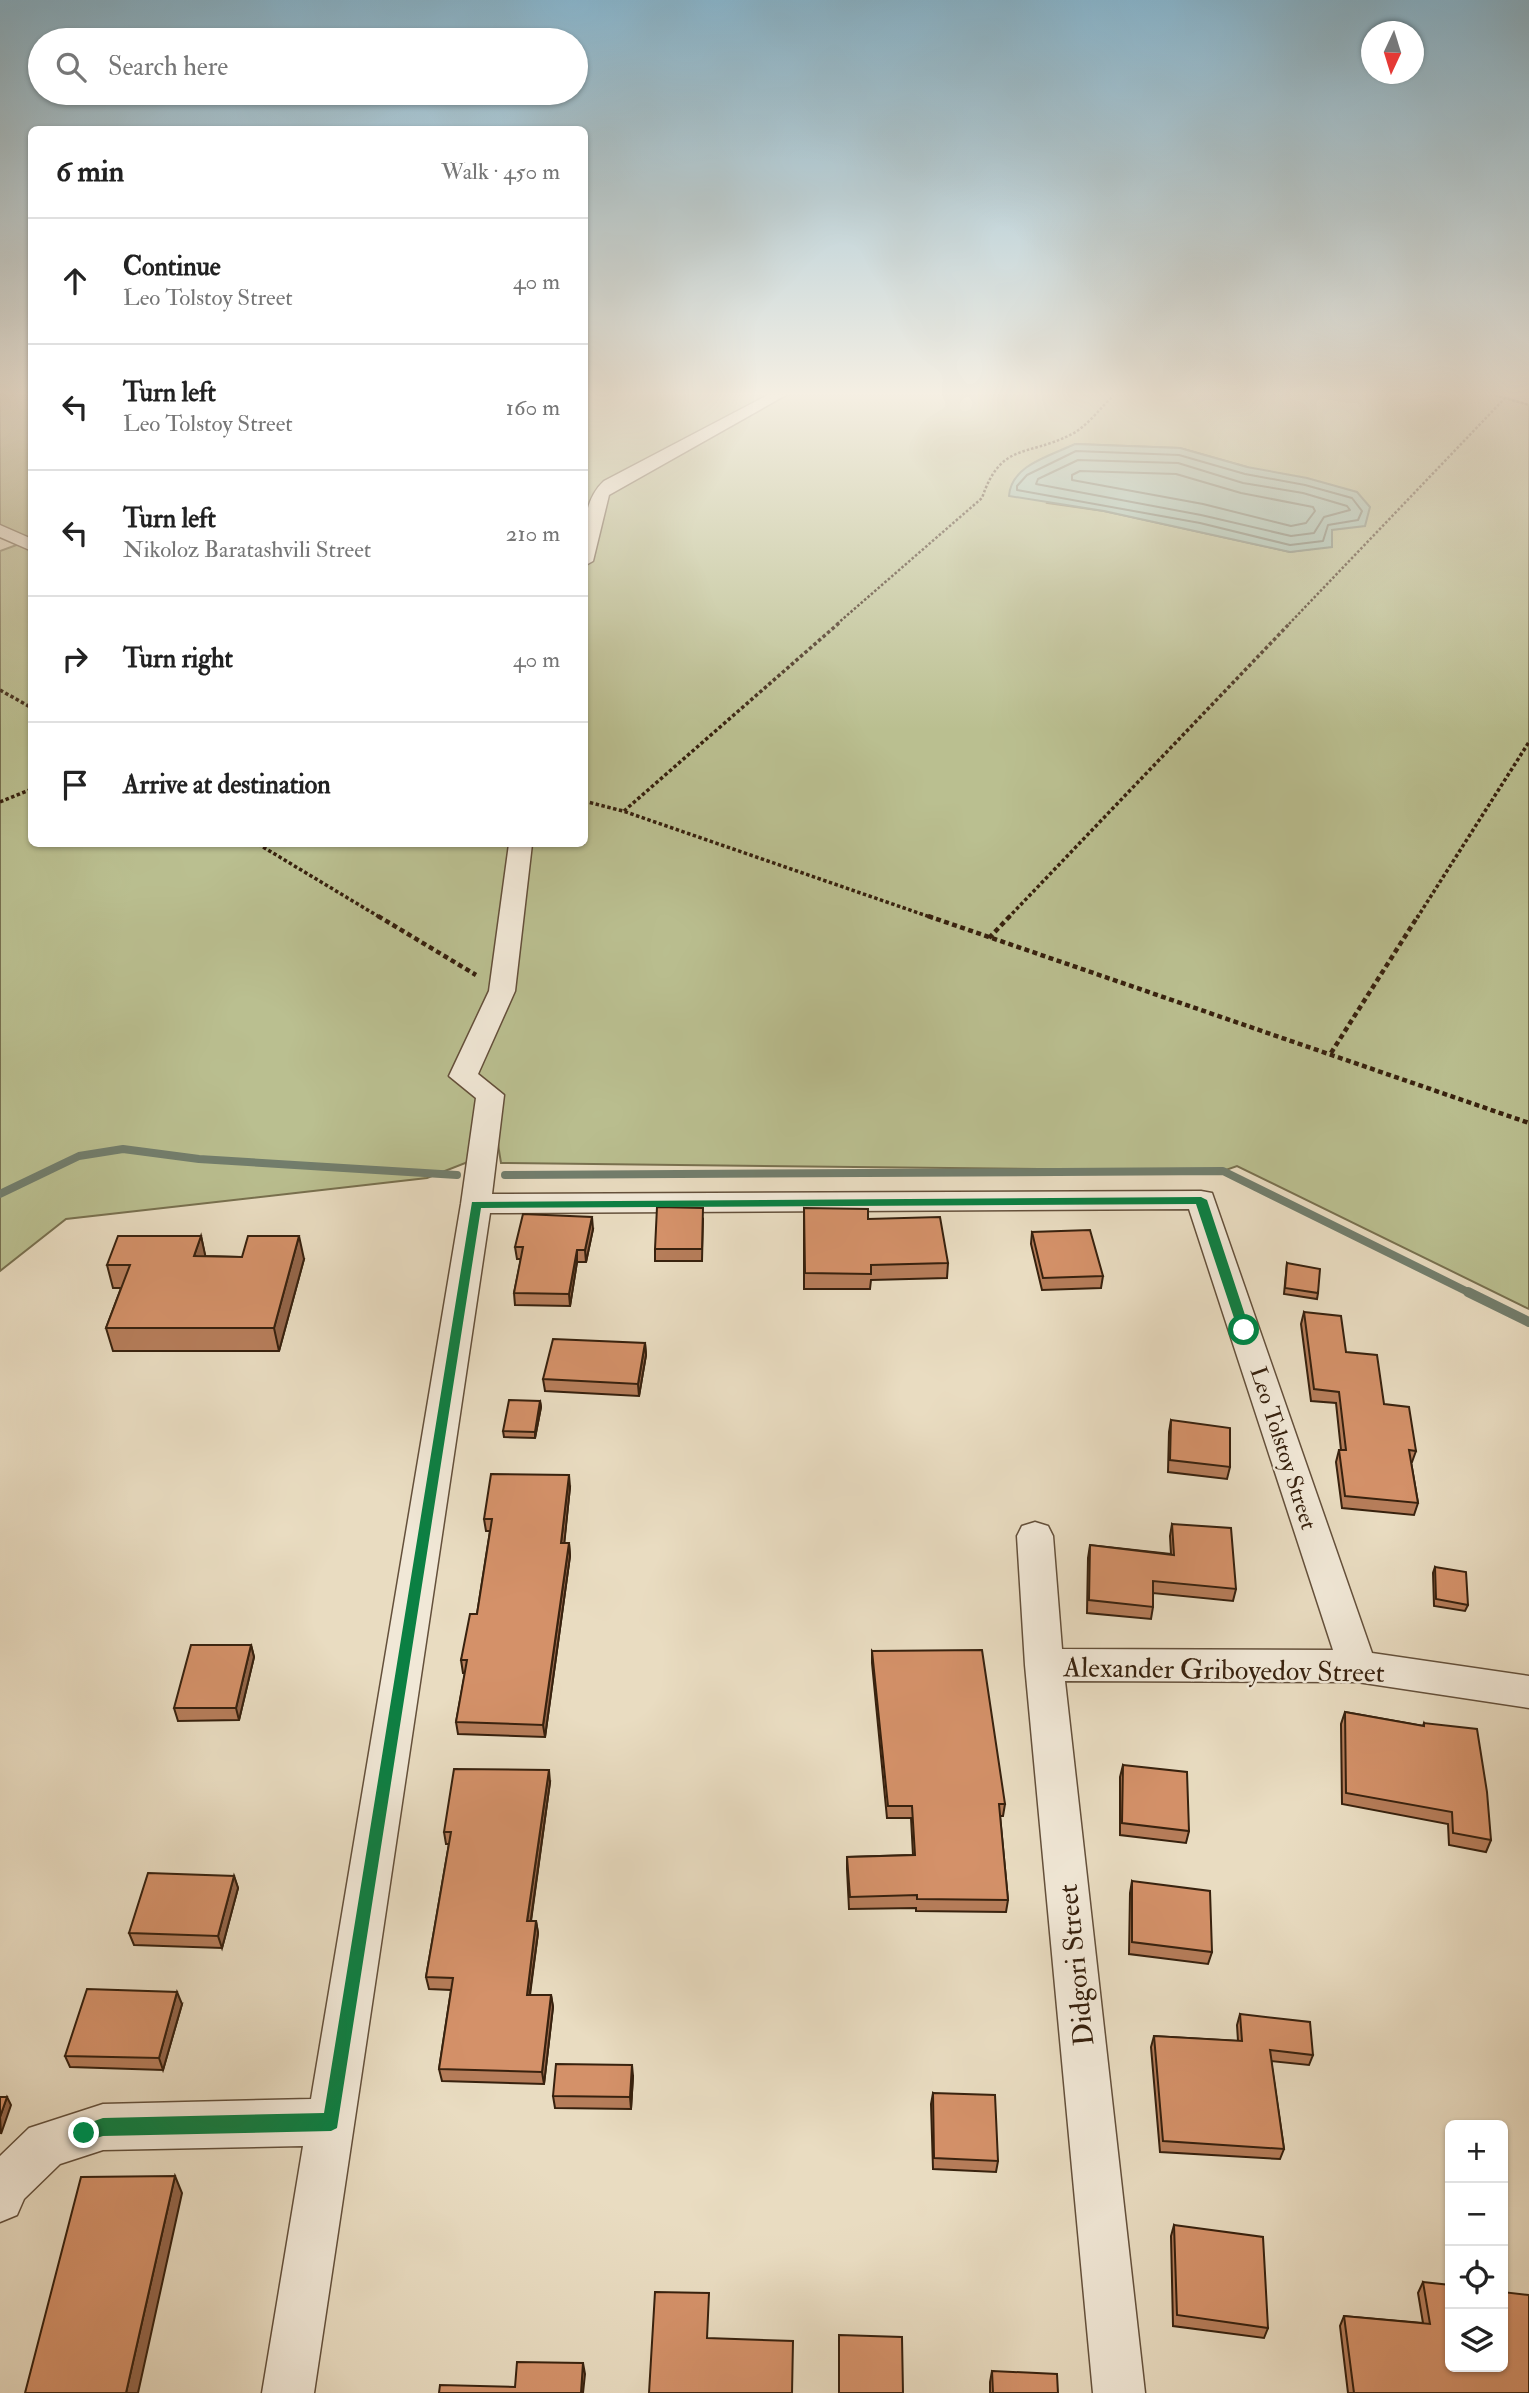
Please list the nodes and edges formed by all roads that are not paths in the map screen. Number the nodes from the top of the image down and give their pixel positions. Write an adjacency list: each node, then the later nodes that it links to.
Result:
1 (598, 507): 4 (street)
2 (0, 530): 3 (street)
3 (28, 544)
4 (588, 545)
5 (520, 847): 6 (street)
6 (476, 1204): 9 (street, Leo Tolstoy Street); 11 (street)
7 (1035, 1536): 8 (street, Didgori Street)
8 (1044, 1665): 9 (street, Alexander Griboyedov Street); 14 (street, Didgori Street)
9 (1357, 1666): 10 (street, Alexander Griboyedov Street)
10 (1529, 1692)
11 (331, 2122): 12 (street); 13 (street)
12 (0, 2198)
13 (288, 2393)
14 (1119, 2393)

